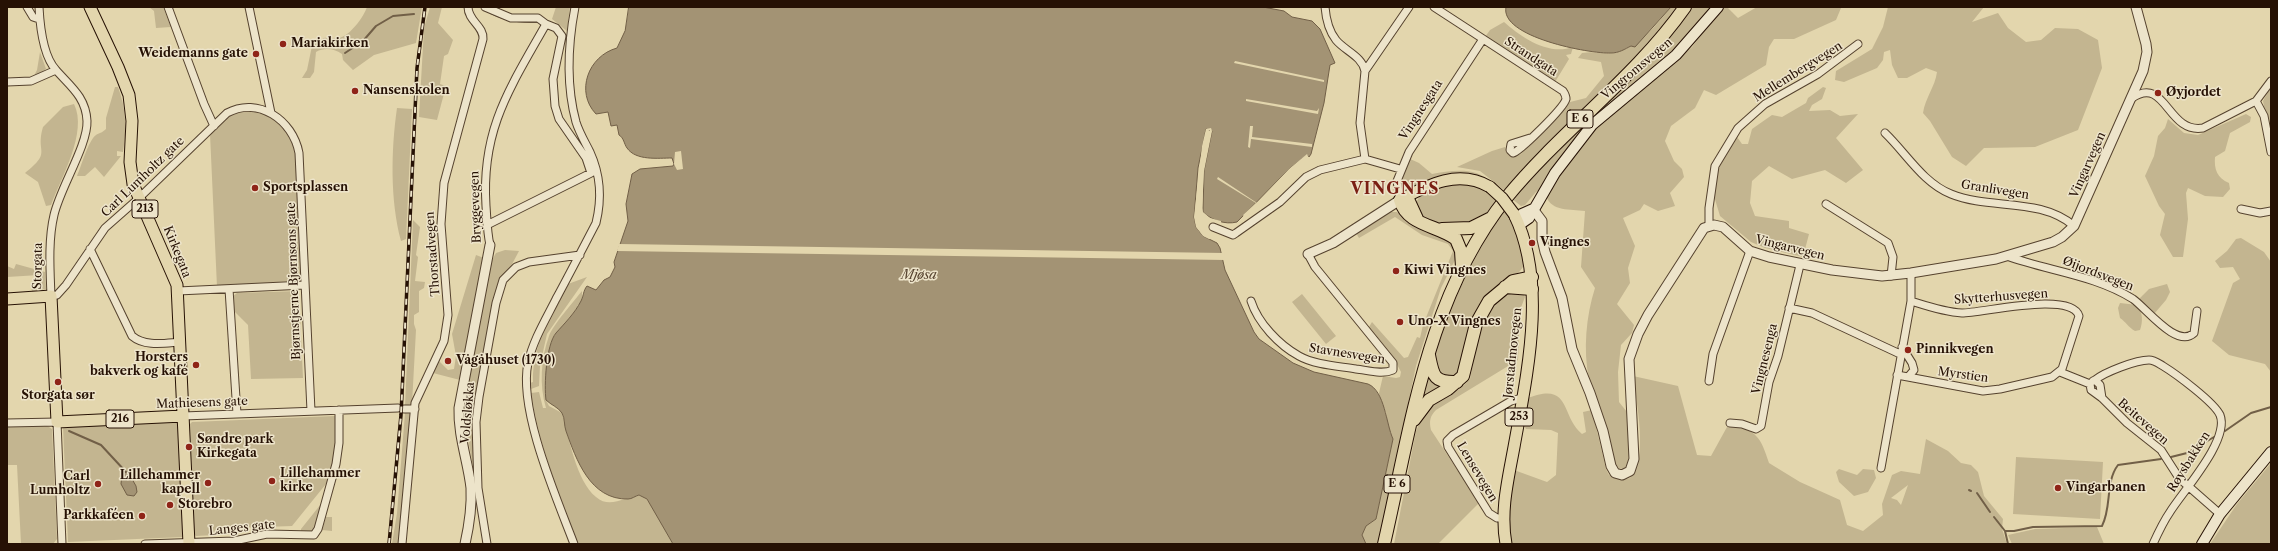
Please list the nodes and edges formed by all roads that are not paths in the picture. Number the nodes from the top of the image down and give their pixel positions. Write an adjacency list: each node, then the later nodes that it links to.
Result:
1 (27, 7): 15 (street)
2 (39, 7): 15 (street, Storgata)
3 (90, 7): 32 (main road, Kirkegata / 213)
4 (168, 7): 26 (street)
5 (249, 7): 25 (street)
6 (468, 7): 76 (street, Thorstadvegen)
7 (485, 7): 16 (street)
8 (575, 7): 49 (street)
9 (1325, 7): 20 (street)
10 (1409, 7): 20 (street)
11 (1434, 7): 17 (street, Strandgata)
12 (1685, 7): 38 (highway, E 6)
13 (1718, 7): 35 (main road, Vingromsvegen)
14 (2136, 7): 23 (street, Vingarvegen)
15 (40, 19): 19 (street, Storgata)
16 (546, 24): 40 (street, Bryggevegen); 40 (street)
17 (1483, 40): 28 (street, Strandgata); 31 (street, Vingnesgata)
18 (1858, 44): 41 (street, Mellembergvegen)
19 (56, 70): 22 (street); 59 (street, Storgata)
20 (1365, 71): 30 (street)
21 (2271, 80): 24 (street)
22 (7, 82)
23 (2132, 98): 24 (street); 42 (street, Vingarvegen)
24 (2256, 101): 29 (street)
25 (271, 113): 26 (street, Carl Lumholtz gate); 56 (street, Bjørnstjerne Bjørnsons gate)
26 (214, 126): 32 (street, Carl Lumholtz gate)
27 (1885, 133): 42 (street, Granlivegen)
28 (1530, 138)
29 (2271, 152)
30 (1365, 159): 31 (street); 43 (street)
31 (1400, 169): 33 (street, Vingnesgata)
32 (139, 198): 46 (street, Carl Lumholtz gate); 58 (main road, Kirkegata / 213)
33 (1403, 198): 39 (main road, 253, bridge); 44 (highway); 48 (street)
34 (1826, 204): 54 (street)
35 (1533, 209): 39 (main road); 41 (street)
36 (2241, 209): 37 (street)
37 (2271, 211)
38 (1492, 218): 44 (highway); 52 (highway, E 6)
39 (1516, 218): 55 (main road, Jørstadmovegen / 253)
40 (487, 225): 45 (street, Bryggevegen)
41 (1709, 225): 47 (street, Vingarvegen)
42 (2074, 226): 50 (street, Vingarvegen)
43 (1213, 227)
44 (1437, 229): 52 (highway)
45 (490, 245): 88 (street, Bryggevegen)
46 (90, 249): 59 (street, Carl Lumholtz gate); 65 (street)
47 (1750, 251): 51 (street, Vingarvegen); 72 (street)
48 (1308, 254): 61 (street, Stavnesvegen)
49 (580, 255): 88 (street, Voldsløkka); 97 (street)
50 (2007, 256): 53 (street, Vingarvegen); 64 (street, Øijordsvegen)
51 (1800, 265): 54 (street, Vingarvegen); 63 (street, Vingnesenga)
52 (1462, 268): 67 (highway, E 6)
53 (1911, 274): 54 (street, Vingarvegen); 62 (street)
54 (1891, 276)
55 (1532, 283): 73 (highway); 75 (main road, Jørstadmovegen / 253)
56 (305, 285): 57 (street); 78 (street, Bjørnstjerne Bjørnsons gate)
57 (229, 289): 58 (street); 79 (street)
58 (178, 291): 65 (main road, Kirkegata / 213)
59 (51, 296): 60 (main road); 81 (main road, Storgata)
60 (7, 299)
61 (1251, 301)
62 (1911, 301): 66 (street); 69 (street, Skytterhusvegen)
63 (1789, 308): 68 (street); 83 (street, Vingnesenga)
64 (2197, 311)
65 (181, 342): 80 (main road, Kirkegata / 213)
66 (1902, 346): 68 (street); 71 (street)
67 (1428, 352): 73 (highway); 84 (highway, E 6)
68 (1900, 354): 70 (street)
69 (2060, 372): 71 (street, Myrstien); 74 (street)
70 (1897, 375): 71 (street); 86 (street)
71 (1908, 377)
72 (1709, 381)
73 (1457, 382): 84 (highway)
74 (2093, 382): 87 (street, Beitevegen); 87 (street, Røysbakken)
75 (1522, 398): 90 (main road, Jørstadmovegen / 253); 90 (street, Lensevegen)
76 (416, 409): 77 (street, Mathiesens gate); 94 (street)
77 (339, 410): 78 (street, Mathiesens gate); 91 (street, Langes gate)
78 (311, 411): 79 (street, Mathiesens gate)
79 (237, 414): 80 (street, Mathiesens gate)
80 (183, 416): 81 (main road, Mathiesens gate / 216); 91 (main road, Kirkegata / 213)
81 (57, 422): 82 (street, Mathiesens gate); 92 (street, Storgata)
82 (7, 423)
83 (1730, 424)
84 (1410, 426): 98 (highway, E 6)
85 (2271, 452): 89 (main road)
86 (1881, 468)
87 (2188, 487): 89 (street, Beitevegen); 100 (street, Røysbakken)
88 (474, 488): 95 (street, Bryggevegen); 96 (street, Voldsløkka)
89 (2220, 514): 101 (main road)
90 (1503, 518): 99 (main road, Jørstadmovegen / 253)
91 (189, 543): 93 (street, Langes gate)
92 (62, 544)
93 (145, 544)
94 (402, 544)
95 (465, 544)
96 (487, 544)
97 (574, 544)
98 (1384, 544)
99 (1506, 544)
100 (2153, 544)
101 (2202, 544)

